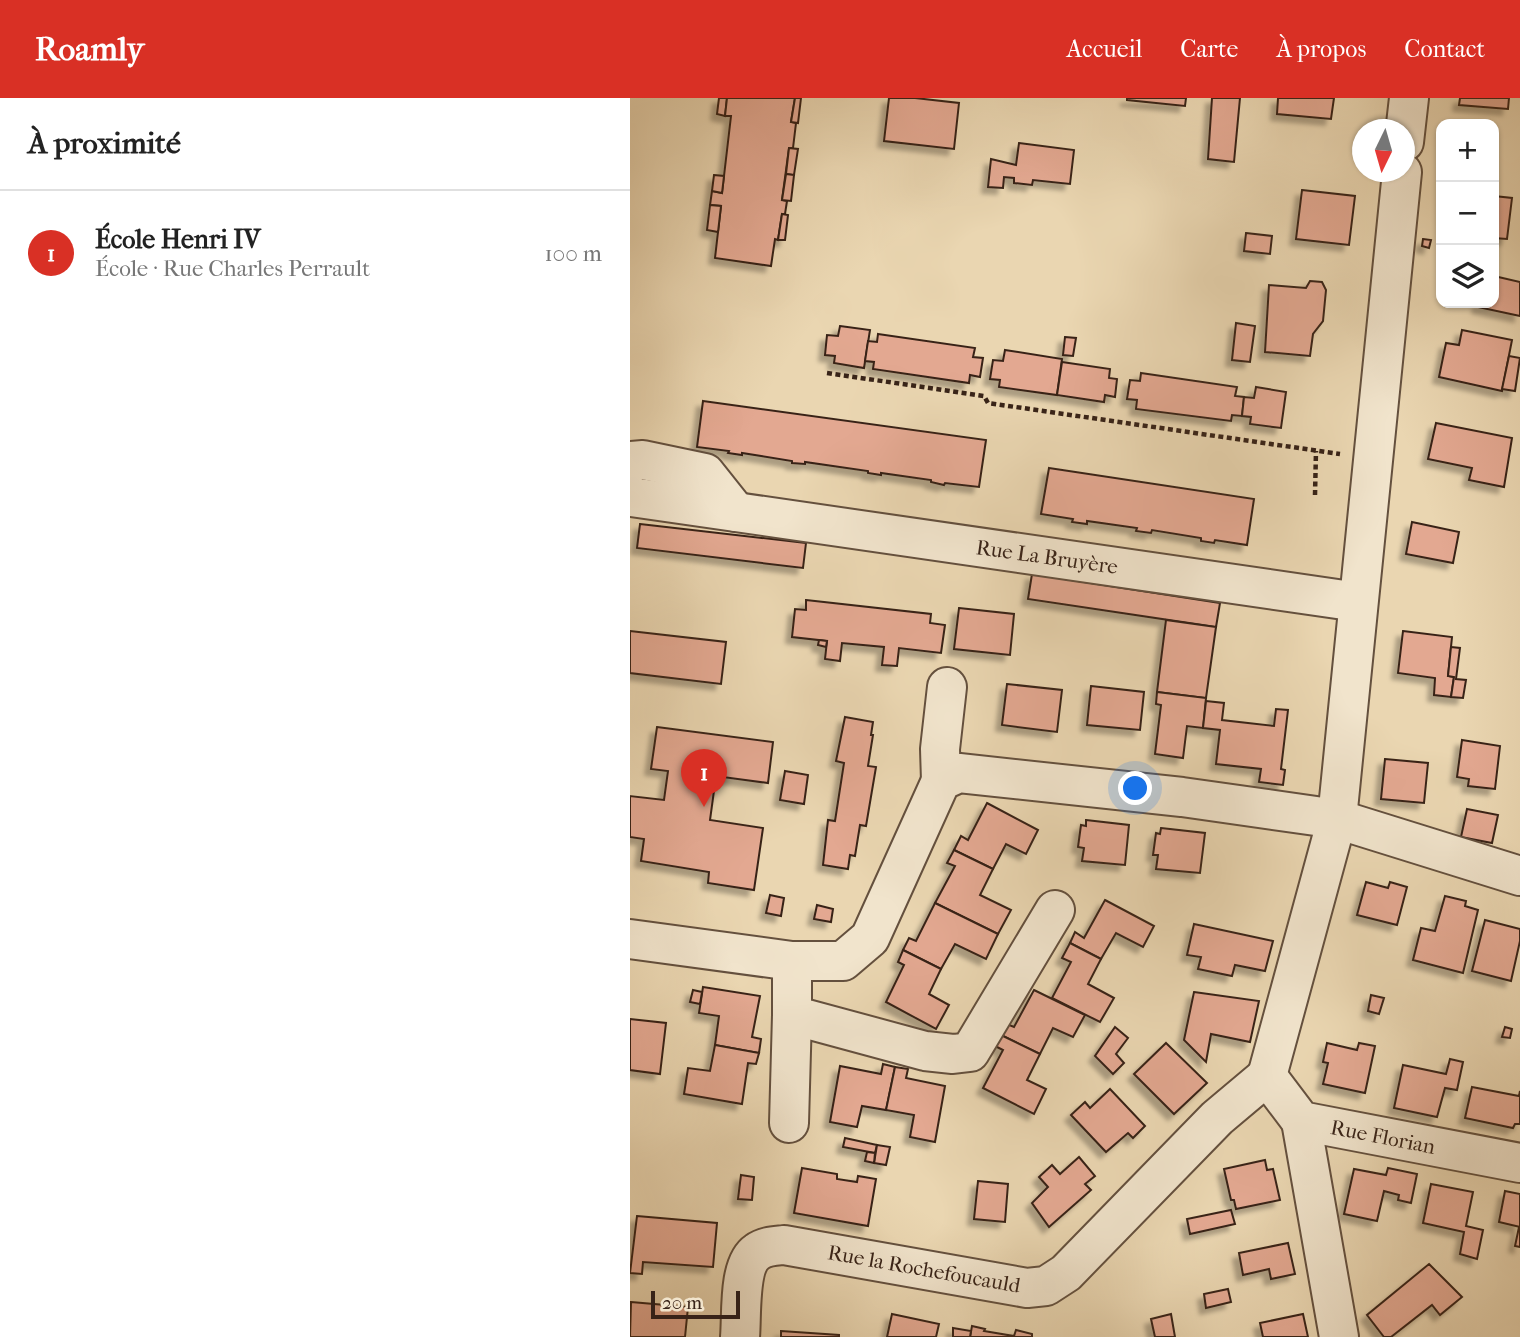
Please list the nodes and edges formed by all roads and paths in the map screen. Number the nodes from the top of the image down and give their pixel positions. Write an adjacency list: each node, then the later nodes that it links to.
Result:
1 (1409, 98): 2 (street)
2 (1407, 119)
3 (1401, 182): 6 (street)
4 (827, 373): 5 (path)
5 (1316, 451): 6 (path); 9 (path)
6 (1373, 458): 11 (street)
7 (630, 461): 10 (street)
8 (630, 494): 10 (street, Rue La Bruyère)
9 (1315, 495)
10 (736, 512): 11 (street, Rue La Bruyère)
11 (1358, 603): 14 (street)
12 (947, 687): 13 (street)
13 (941, 781): 14 (street); 18 (street)
14 (1337, 819): 15 (street); 20 (street)
15 (1520, 876)
16 (1055, 910): 19 (street)
17 (630, 939): 18 (street)
18 (792, 961): 19 (street)
19 (792, 1015): 22 (street)
20 (1267, 1076): 21 (street, Rue Florian); 24 (street, Rue la Rochefoucauld)
21 (1301, 1121): 23 (street, Rue Florian); 25 (street)
22 (789, 1124)
23 (1520, 1163)
24 (740, 1337)
25 (1339, 1337)

